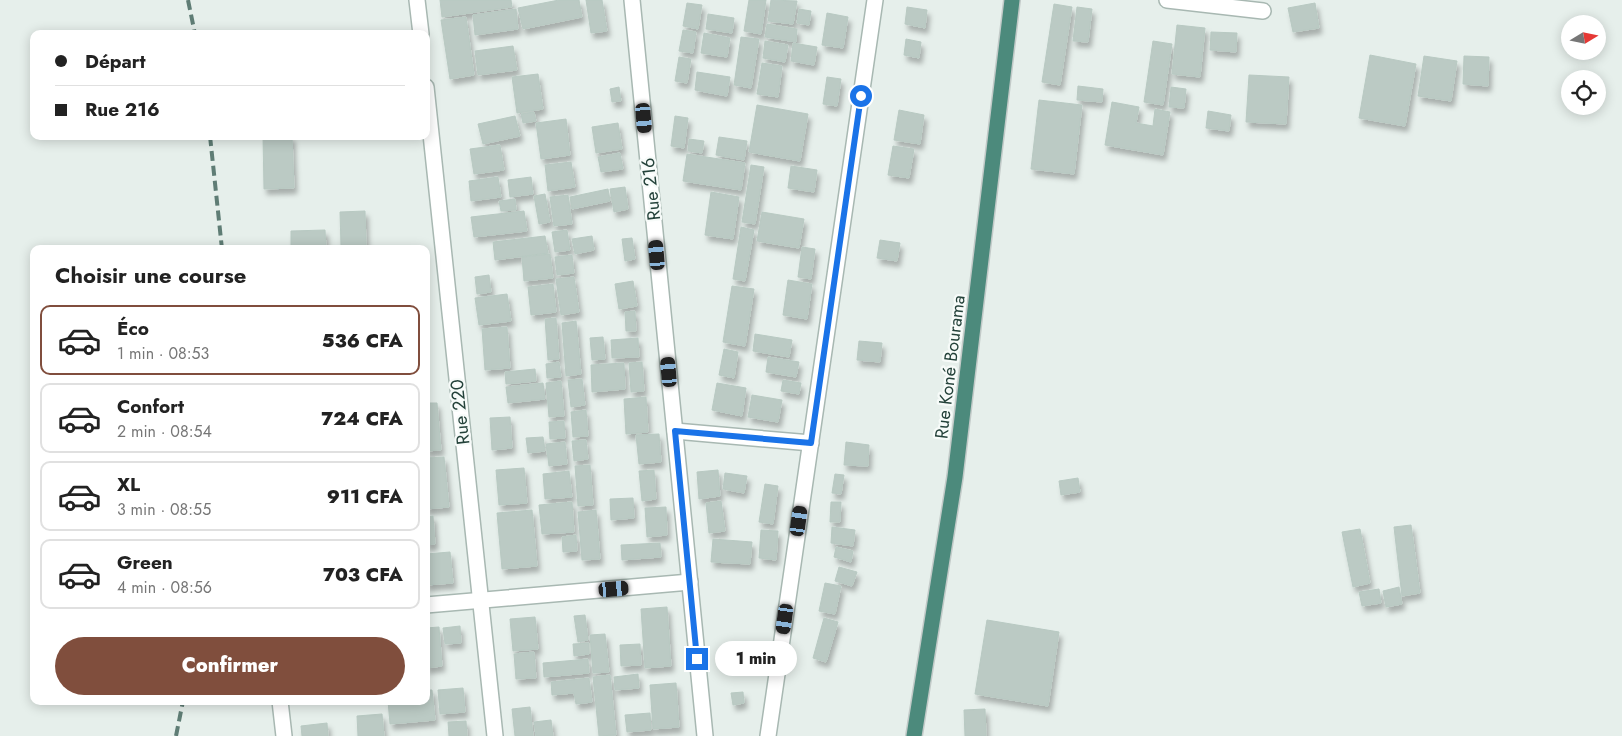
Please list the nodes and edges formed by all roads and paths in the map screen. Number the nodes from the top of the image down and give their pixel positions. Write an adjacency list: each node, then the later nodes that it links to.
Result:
1 (417, 0): 7 (street)
2 (632, 0): 9 (street, Rue 216)
3 (875, 0): 10 (street)
4 (1012, 0): 19 (highway, Rue Koné Bourama)
5 (1167, 0): 6 (street)
6 (1263, 11)
7 (421, 30)
8 (430, 125): 12 (street, Rue 220)
9 (675, 431): 10 (street); 11 (street, Rue 216)
10 (811, 443): 18 (street)
11 (690, 582): 12 (street); 17 (street, Rue 216)
12 (480, 600): 13 (street); 16 (street, Rue 220)
13 (430, 605)
14 (280, 705): 15 (street)
15 (284, 736)
16 (495, 736)
17 (705, 736)
18 (768, 736)
19 (914, 736)

